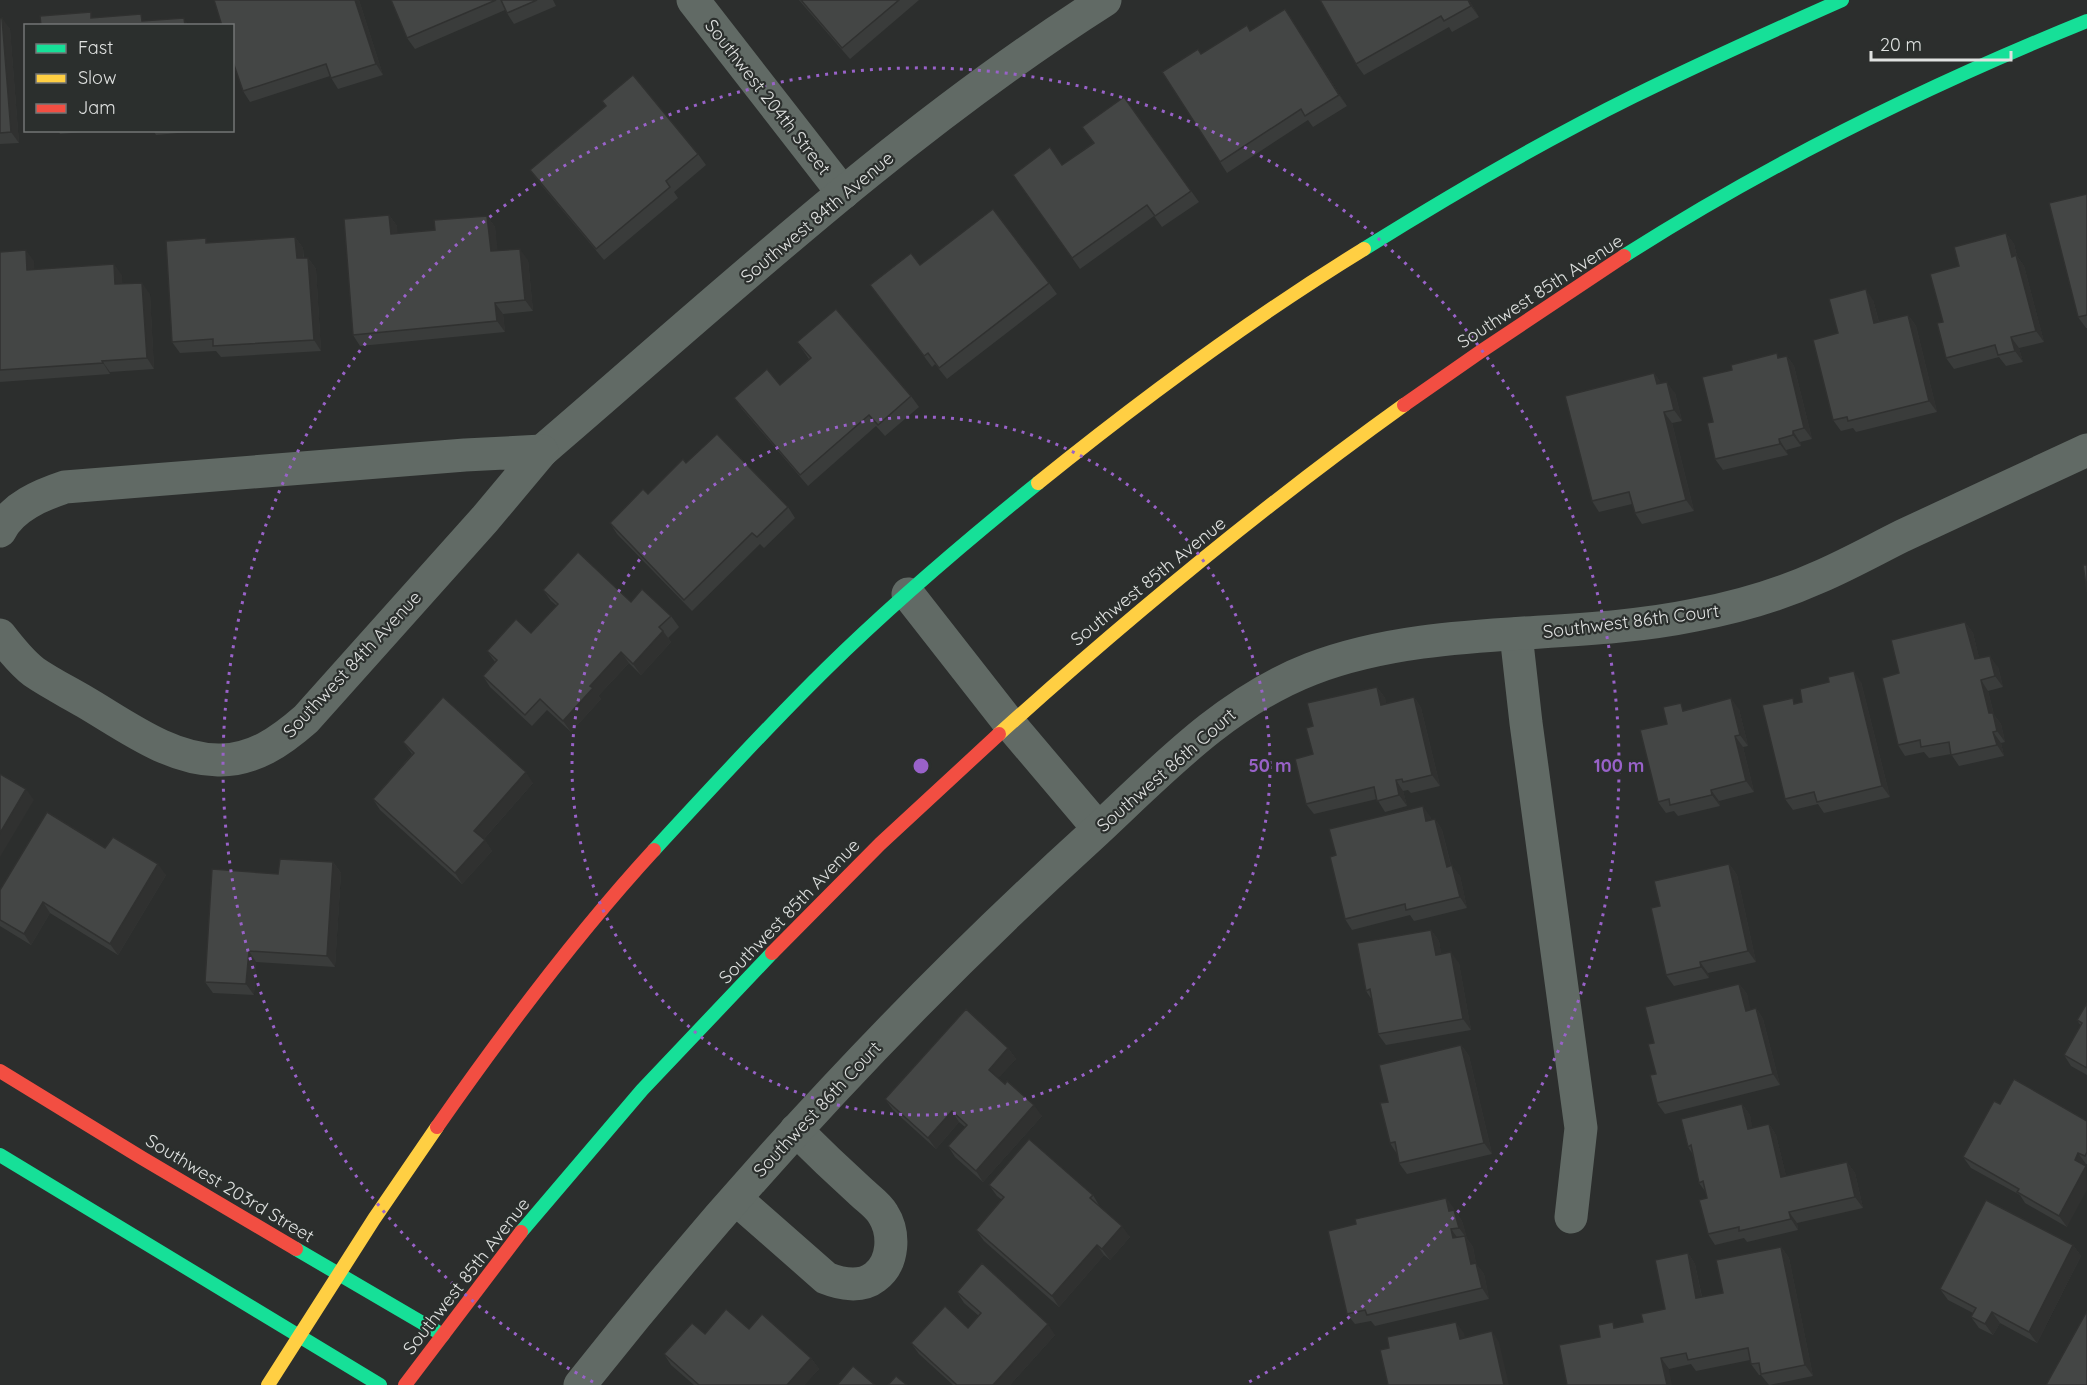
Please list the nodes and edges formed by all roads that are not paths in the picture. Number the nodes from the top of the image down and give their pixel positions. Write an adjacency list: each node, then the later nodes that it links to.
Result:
1 (693, 0): 5 (street, Southwest 204th Street)
2 (1105, 0): 5 (street, Southwest 84th Avenue)
3 (1842, 0): 9 (street)
4 (2087, 21): 12 (street, Southwest 85th Avenue)
5 (843, 194): 7 (street, Southwest 84th Avenue)
6 (2087, 450): 11 (street, Southwest 86th Court)
7 (542, 451): 8 (street); 10 (street, Southwest 84th Avenue)
8 (0, 531)
9 (908, 594): 12 (street); 19 (street)
10 (0, 634)
11 (1516, 634): 13 (street, Southwest 86th Court); 18 (street)
12 (1009, 723): 13 (street); 20 (street, Southwest 85th Avenue)
13 (1098, 828): 15 (street, Southwest 86th Court)
14 (0, 1071): 19 (street, Southwest 203rd Street)
15 (796, 1130): 17 (street, Southwest 86th Court); 17 (street)
16 (0, 1155): 21 (street)
17 (736, 1199): 25 (street, Southwest 86th Court)
18 (1571, 1217)
19 (339, 1274): 20 (street, Southwest 203rd Street); 21 (street)
20 (443, 1335): 24 (street, Southwest 85th Avenue)
21 (298, 1336): 22 (street); 23 (street)
22 (268, 1385)
23 (380, 1385)
24 (405, 1385)
25 (580, 1385)

